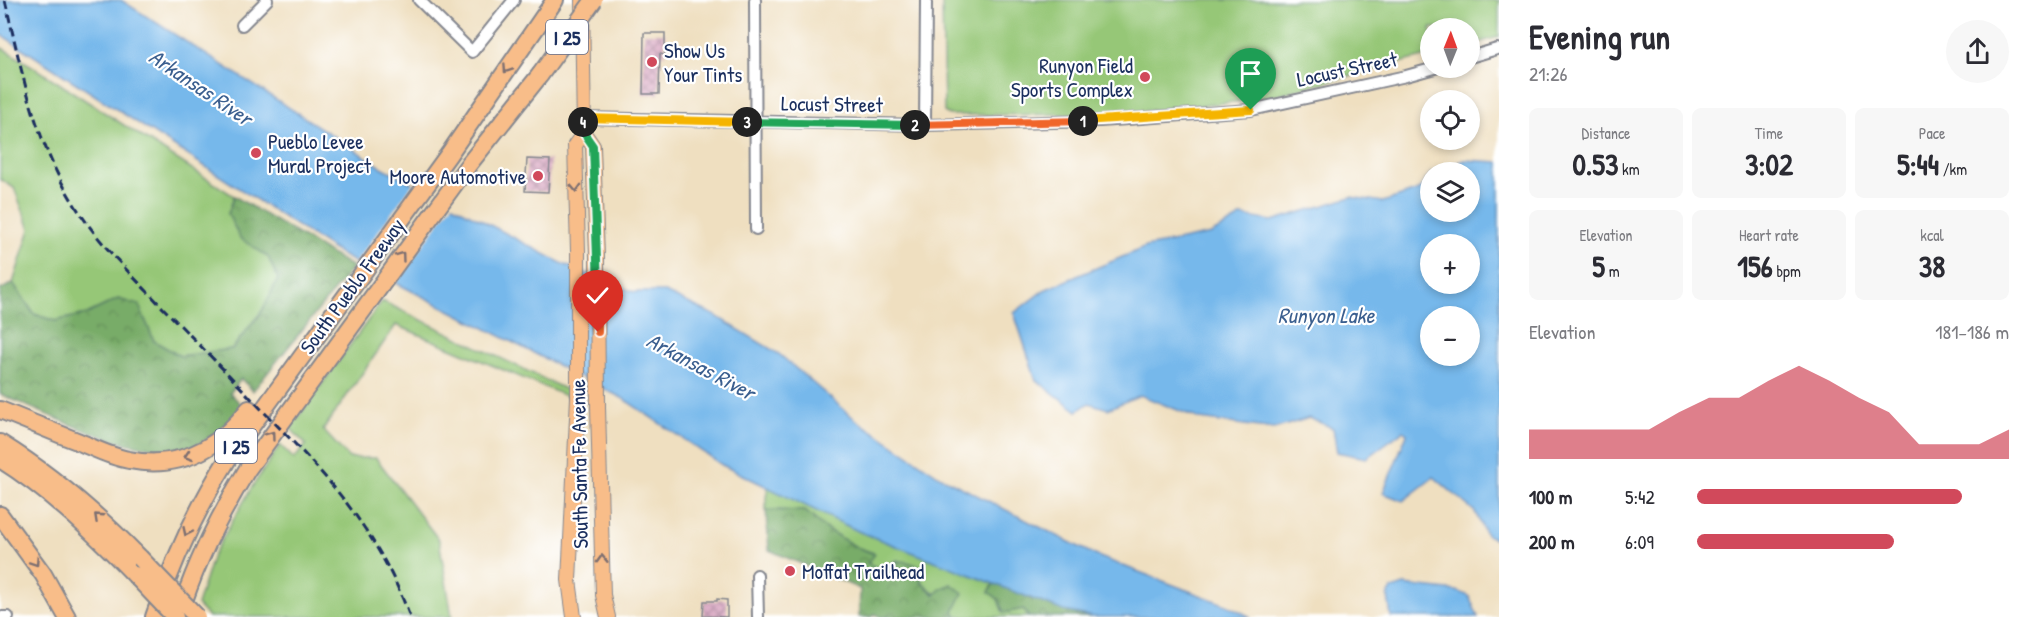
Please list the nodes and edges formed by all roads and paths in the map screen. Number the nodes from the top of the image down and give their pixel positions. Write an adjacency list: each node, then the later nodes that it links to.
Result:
1 (267, 0): 9 (street)
2 (419, 0): 3 (street)
3 (514, 0)
4 (555, 0): 18 (highway, South Pueblo Freeway / I 25, one-way to 18)
5 (582, 0): 13 (main road, South Santa Fe Avenue)
6 (594, 0): 29 (highway, South Pueblo Freeway / I 25, one-way to 6, bridge)
7 (755, 0): 14 (street)
8 (926, 0): 15 (street)
9 (242, 25)
10 (1497, 49): 11 (street)
11 (1480, 54)
12 (1420, 72): 15 (street, Locust Street)
13 (583, 118): 14 (street, Locust Street); 16 (main road, South Santa Fe Avenue)
14 (755, 122): 15 (street, Locust Street); 17 (street)
15 (925, 125)
16 (584, 133): 24 (main road, South Santa Fe Avenue, one-way to 24); 31 (main road, South Santa Fe Avenue, one-way to 16)
17 (756, 229)
18 (320, 332): 19 (highway, one-way to 19); 28 (highway, South Pueblo Freeway / I 25, one-way to 28)
19 (0, 410)
20 (0, 443): 30 (highway, one-way to 20, bridge)
21 (0, 459): 29 (highway, bridge)
22 (0, 515): 27 (highway, one-way to 27)
23 (757, 575): 32 (street)
24 (571, 615)
25 (0, 617): 26 (street)
26 (8, 617)
27 (67, 617)
28 (154, 617)
29 (177, 617)
30 (197, 617)
31 (608, 617)
32 (758, 617)

